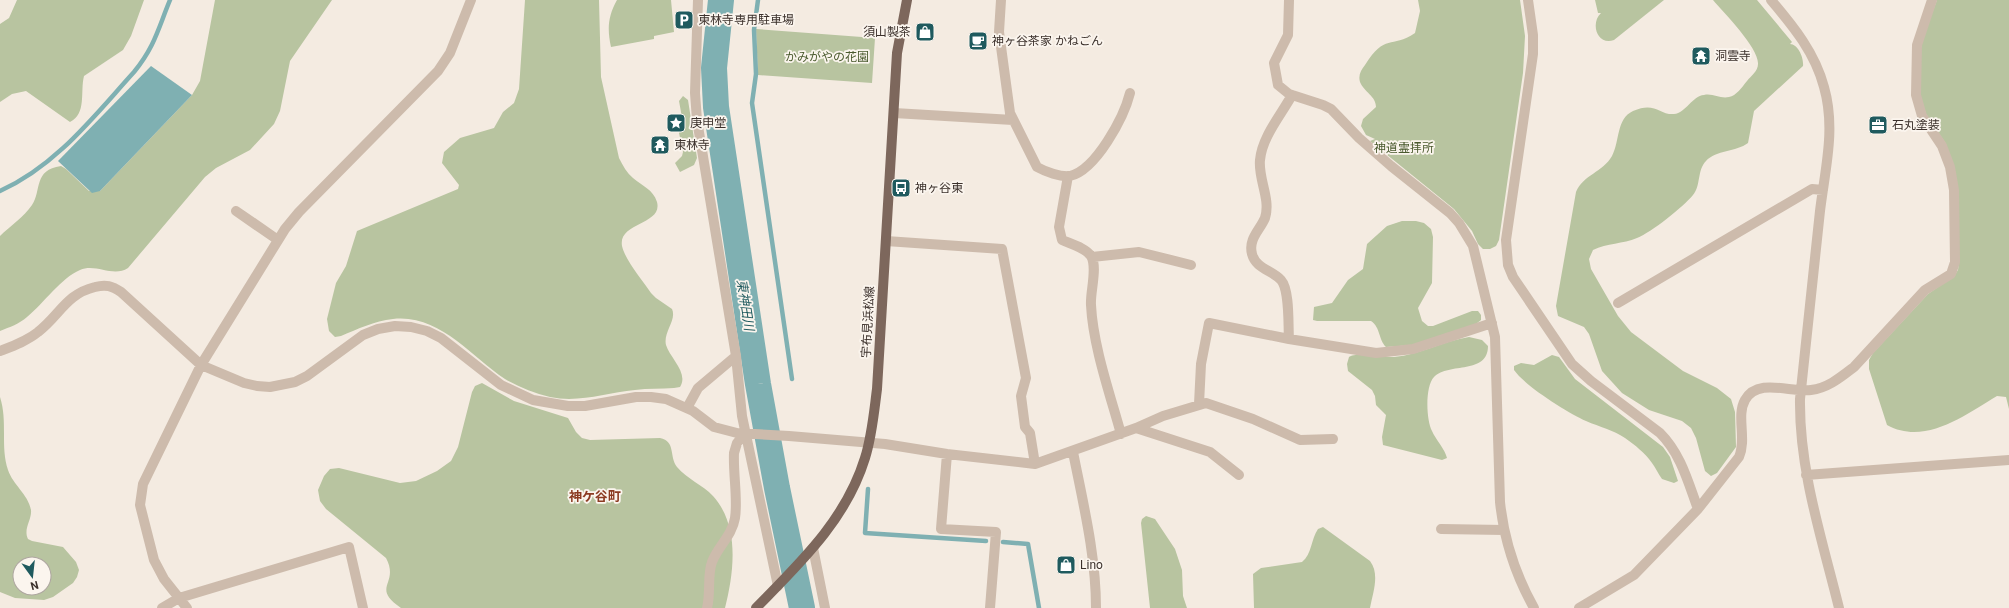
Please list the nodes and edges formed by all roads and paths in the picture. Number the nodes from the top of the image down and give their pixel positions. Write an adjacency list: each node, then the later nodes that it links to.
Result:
1 (471, 0): 16 (street)
2 (698, 0): 24 (street)
3 (907, 0): 11 (main road, 宇布見浜松線)
4 (1000, 0): 12 (street)
5 (1289, 0): 10 (street)
6 (1528, 0): 40 (street)
7 (1771, 0): 14 (street)
8 (1932, 0): 26 (street)
9 (1130, 93): 13 (street)
10 (1292, 95): 21 (street); 22 (street)
11 (894, 113): 12 (street); 17 (main road, 宇布見浜松線)
12 (1013, 120): 13 (street)
13 (1068, 176): 18 (street)
14 (1823, 190): 20 (street); 26 (street)
15 (236, 211): 16 (street)
16 (278, 240): 25 (street)
17 (886, 241): 33 (main road, 宇布見浜松線); 37 (street)
18 (1092, 257): 19 (street); 31 (street)
19 (1191, 265)
20 (1618, 302)
21 (1492, 323): 22 (street); 42 (street)
22 (1289, 339): 27 (street)
23 (0, 351): 25 (street)
24 (736, 356): 28 (street); 30 (street)
25 (201, 365): 28 (street); 45 (street)
26 (1801, 391): 39 (street); 40 (street)
27 (1199, 404): 29 (street); 32 (street)
28 (687, 408): 30 (street)
29 (1136, 428): 31 (street); 38 (street)
30 (747, 433): 33 (street); 44 (street); 49 (street)
31 (1121, 434): 34 (street)
32 (1333, 439)
33 (869, 444): 35 (street); 43 (main road, 宇布見浜松線)
34 (1073, 452): 37 (street); 53 (street)
35 (947, 454): 37 (street); 52 (street)
36 (2009, 460): 39 (street)
37 (1035, 464)
38 (1239, 475)
39 (1806, 475): 56 (street)
40 (1698, 508): 55 (street)
41 (1441, 529): 42 (street)
42 (1504, 530): 54 (street)
43 (811, 551): 44 (main road, 宇布見浜松線); 51 (street)
44 (779, 585): 50 (main road, 宇布見浜松線)
45 (179, 598): 46 (street); 47 (street); 48 (street)
46 (162, 608)
47 (187, 608)
48 (363, 608)
49 (707, 608)
50 (756, 608)
51 (825, 608)
52 (990, 608)
53 (1096, 608)
54 (1534, 608)
55 (1579, 608)
56 (1839, 608)

